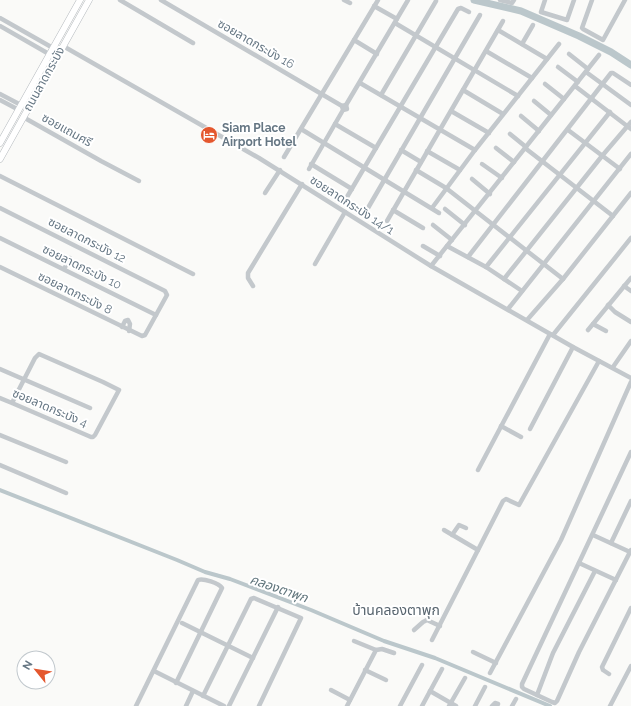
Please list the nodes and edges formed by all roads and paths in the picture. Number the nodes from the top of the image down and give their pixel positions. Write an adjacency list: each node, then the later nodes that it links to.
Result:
1 (80, 0): 32 (main road, ถนนลาดกระบัง)
2 (89, 0): 30 (main road, ถนนลาดกระบัง)
3 (120, 0): 27 (street)
4 (161, 0): 50 (street, ซอยลาดกระบัง 16)
5 (344, 0): 15 (street)
6 (378, 0): 16 (street)
7 (408, 0): 20 (street)
8 (500, 0): 9 (street)
9 (514, 0)
10 (545, 0): 11 (street)
11 (574, 0)
12 (592, 0): 13 (street)
13 (625, 0)
14 (436, 1): 25 (street)
15 (350, 3)
16 (374, 6): 20 (street); 26 (street)
17 (469, 12): 31 (street)
18 (480, 15): 37 (street)
19 (0, 18): 32 (street)
20 (396, 21): 25 (street); 34 (street)
21 (503, 21): 24 (street)
22 (533, 25): 28 (street)
23 (0, 26): 32 (street)
24 (498, 30): 28 (street); 33 (street)
25 (416, 36): 31 (street); 51 (street)
26 (354, 40): 34 (street); 50 (street)
27 (193, 43)
28 (522, 44): 38 (street)
29 (559, 44): 38 (street)
30 (63, 46): 63 (main road, ถนนลาดกระบัง); 96 (street, ซอยลาดกระบัง 14/1)
31 (435, 47): 37 (street); 60 (street)
32 (51, 51): 58 (main road, ถนนลาดกระบัง)
33 (486, 51): 40 (street); 42 (street)
34 (377, 54): 43 (street)
35 (568, 54): 41 (street)
36 (600, 55): 41 (street)
37 (455, 59): 40 (street); 67 (street)
38 (547, 59): 42 (street)
39 (558, 67): 45 (street)
40 (474, 70): 48 (street); 52 (street)
41 (587, 70): 45 (street); 46 (street)
42 (532, 78): 52 (street)
43 (360, 83): 51 (street); 59 (street)
44 (545, 84): 53 (street)
45 (576, 84): 53 (street); 54 (street)
46 (603, 85): 47 (street); 54 (street); 57 (street)
47 (631, 85)
48 (463, 90): 61 (street); 64 (street)
49 (0, 94): 58 (street)
50 (322, 95): 59 (street, ซอยลาดกระบัง 16); 71 (street)
51 (381, 95): 60 (street)
52 (518, 96): 64 (street)
53 (564, 99): 65 (street)
54 (592, 99): 62 (street); 73 (street)
55 (0, 100): 58 (street)
56 (534, 101): 65 (street)
57 (631, 105)
58 (20, 107): 63 (main road); 77 (main road, ถนนลาดกระบัง)
59 (344, 107): 69 (street)
60 (400, 107): 67 (street); 80 (street)
61 (451, 111): 72 (street); 75 (street)
62 (610, 112): 70 (street); 79 (street)
63 (26, 113): 89 (main road, ถนนลาดกระบัง); 104 (street, ซอยแถมศรี)
64 (503, 114): 75 (street)
65 (551, 115): 74 (street)
66 (521, 116): 74 (street)
67 (420, 118): 72 (street); 83 (street)
68 (631, 122): 70 (street)
69 (335, 124): 78 (street); 80 (street)
70 (629, 127): 87 (street)
71 (301, 129): 78 (street); 88 (street)
72 (440, 130): 84 (street); 85 (street)
73 (568, 130): 79 (street); 92 (street)
74 (539, 131): 82 (street)
75 (488, 133): 84 (street)
76 (510, 134): 82 (street)
77 (1, 139)
78 (324, 143): 94 (street); 108 (street)
79 (585, 143): 87 (street); 99 (street)
80 (376, 148): 94 (street)
81 (496, 148): 91 (street)
82 (526, 148): 91 (street); 92 (street)
83 (402, 150): 90 (street); 102 (street)
84 (475, 150): 98 (street)
85 (427, 151): 90 (street); 98 (street)
86 (631, 154): 95 (street)
87 (602, 156): 95 (street); 107 (street)
88 (284, 157)
89 (0, 159)
90 (421, 162): 97 (street)
91 (514, 162): 101 (street)
92 (542, 162): 99 (street); 127 (street)
93 (482, 164): 101 (street)
94 (365, 167): 102 (street); 108 (street)
95 (620, 169): 114 (street)
96 (280, 170): 105 (street, ซอยลาดกระบัง 14/1); 110 (street)
97 (416, 170): 106 (street); 109 (street)
98 (460, 170): 106 (street)
99 (560, 175): 107 (street); 129 (street)
100 (0, 176): 145 (street)
101 (502, 178): 111 (street)
102 (384, 179): 109 (street); 116 (street)
103 (472, 179): 111 (street)
104 (139, 181)
105 (302, 184): 121 (street, ซอยลาดกระบัง 14/1); 149 (street)
106 (446, 188): 117 (street); 120 (street)
107 (576, 188): 114 (street); 135 (street)
108 (352, 189): 113 (street)
109 (404, 191): 117 (street); 119 (street)
110 (265, 193)
111 (490, 194): 120 (street)
112 (631, 194): 123 (street)
113 (347, 197)
114 (594, 201): 123 (street); 140 (street)
115 (0, 208): 155 (street, ซอยลาดกระบัง 12)
116 (368, 208)
117 (432, 208): 122 (street)
118 (445, 209): 126 (street)
119 (393, 210): 124 (street); 128 (street)
120 (476, 211): 126 (street); 127 (street)
121 (346, 212): 139 (street); 141 (street, ซอยลาดกระบัง 14/1)
122 (439, 213)
123 (613, 216): 146 (street)
124 (387, 221)
125 (433, 225): 132 (street)
126 (465, 225): 132 (street)
127 (494, 225): 129 (street); 137 (street)
128 (423, 228)
129 (510, 237): 135 (street); 143 (street)
130 (0, 238): 144 (street, ซอยลาดกระบัง 10)
131 (631, 238): 163 (street)
132 (452, 240): 134 (street)
133 (423, 246): 136 (street)
134 (447, 246): 136 (street); 137 (street)
135 (527, 251): 140 (street); 148 (street)
136 (440, 256): 141 (street)
137 (468, 257): 143 (street)
138 (70, 258): 144 (street)
139 (315, 264)
140 (545, 264): 146 (street); 151 (street)
141 (431, 266): 154 (street, ซอยลาดกระบัง 14/1)
142 (0, 267): 159 (street, ซอยลาดกระบัง 8)
143 (486, 267): 148 (street)
144 (64, 269): 155 (street, ซอยลาดกระบัง 10)
145 (193, 274)
146 (563, 278): 156 (street)
147 (631, 278): 150 (street)
148 (504, 279): 151 (street)
149 (252, 286)
150 (624, 286): 152 (street); 153 (street)
151 (522, 291): 154 (street)
152 (631, 291)
153 (608, 305): 157 (street); 158 (street)
154 (508, 310): 156 (street, ซอยลาดกระบัง 14/1)
155 (156, 315): 161 (street, ซอยลาดกระบัง 8)
156 (527, 320): 163 (street, ซอยลาดกระบัง 14/1)
157 (631, 322)
158 (593, 324): 160 (street); 162 (street)
159 (122, 327): 161 (street, ซอยลาดกระบัง 8); 161 (street)
160 (588, 330)
161 (129, 331)
162 (606, 331)
163 (552, 334): 165 (street, ซอยลาดกระบัง 14/1); 175 (street)
164 (631, 341): 167 (street)
165 (573, 347): 166 (street, ซอยลาดกระบัง 14/1); 176 (street)
166 (599, 361): 167 (street, ซอยลาดกระบัง 14/1); 190 (street)
167 (613, 367): 169 (street, ซอยลาดกระบัง 14/1)
168 (0, 369): 170 (street)
169 (631, 378)
170 (24, 380): 173 (street); 173 (street, ซอยลาดกระบัง 4); 174 (street)
171 (631, 382): 208 (street)
172 (0, 398): 173 (street, ซอยลาดกระบัง 4)
173 (12, 403)
174 (90, 408)
175 (501, 426): 178 (street); 182 (street)
176 (530, 429)
177 (0, 435): 180 (street)
178 (521, 437)
179 (631, 452): 188 (street)
180 (66, 462)
181 (0, 465): 183 (street)
182 (478, 470)
183 (66, 492)
184 (631, 501): 189 (street)
185 (466, 528): 187 (street)
186 (444, 530): 187 (street)
187 (452, 535): 190 (street)
188 (593, 535): 189 (street); 192 (street)
189 (611, 543): 191 (street)
190 (478, 550): 198 (street)
191 (631, 551): 194 (street)
192 (580, 563): 193 (street); 223 (street)
193 (595, 570): 194 (street); 223 (street)
194 (616, 580): 223 (street)
195 (278, 607): 203 (street); 207 (street); 232 (street)
196 (631, 608): 215 (street)
197 (182, 623): 200 (street)
198 (440, 626): 199 (street); 201 (street)
199 (414, 630)
200 (201, 632): 203 (street); 213 (street); 218 (street)
201 (432, 640)
202 (354, 641): 204 (street)
203 (228, 646): 207 (street); 224 (street)
204 (376, 650): 206 (street); 212 (street)
205 (473, 652): 208 (street)
206 (394, 653)
207 (253, 658): 231 (street)
208 (496, 663): 214 (street)
209 (422, 665): 234 (street)
210 (631, 666): 241 (street)
211 (442, 669): 222 (street)
212 (365, 670): 217 (street); 226 (street)
213 (154, 671): 218 (street); 228 (street)
214 (490, 673)
215 (609, 674)
216 (465, 678): 227 (street)
217 (386, 680)
218 (176, 683): 221 (street)
219 (485, 687): 237 (street)
220 (331, 690): 226 (street)
221 (193, 691): 224 (street); 229 (street)
222 (430, 691): 227 (street); 235 (street)
223 (536, 695)
224 (203, 696): 230 (street)
225 (516, 699): 240 (street)
226 (350, 700): 233 (street)
227 (450, 705): 236 (street)
228 (136, 706)
229 (186, 706)
230 (224, 706)
231 (229, 706)
232 (258, 706)
233 (347, 706)
234 (400, 706)
235 (422, 706)
236 (456, 706)
237 (475, 706)
238 (492, 706): 239 (street)
239 (497, 706)
240 (512, 706)
241 (610, 706)

